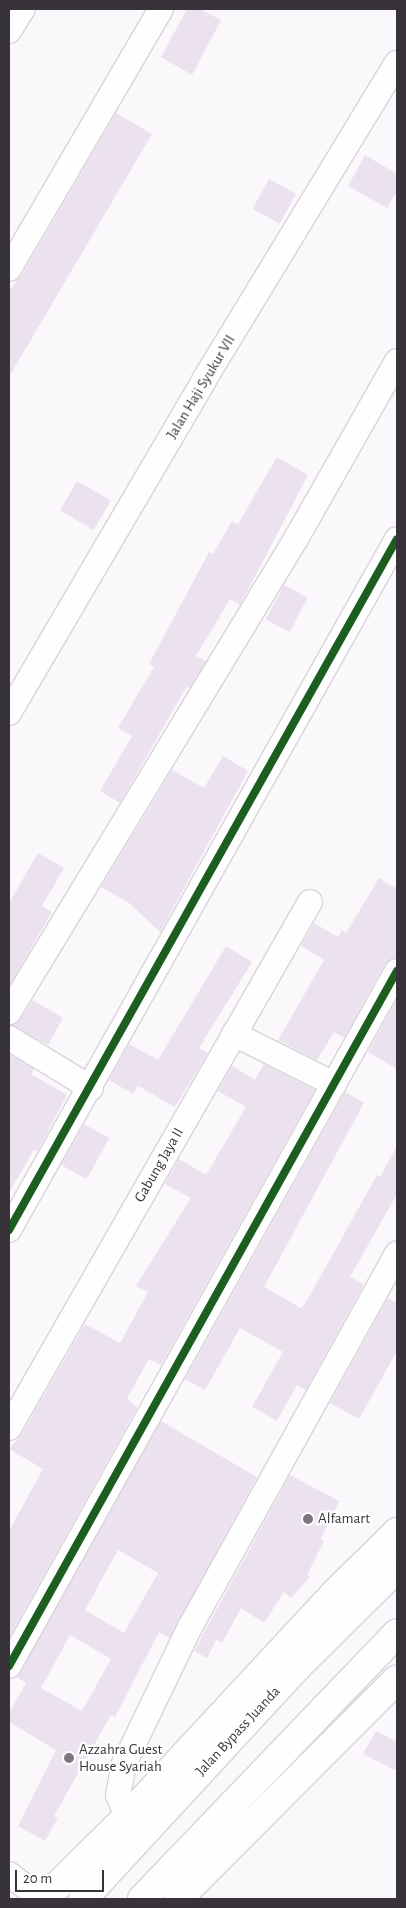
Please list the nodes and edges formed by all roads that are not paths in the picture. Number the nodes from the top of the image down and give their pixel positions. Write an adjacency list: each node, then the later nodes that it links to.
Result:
1 (23, 9): 3 (street)
2 (161, 9): 5 (street)
3 (9, 31)
4 (397, 63): 8 (street, Jalan Haji Syukur VII)
5 (9, 269)
6 (397, 361): 11 (street)
7 (397, 539): 15 (street)
8 (9, 713)
9 (310, 902): 12 (street, Gabung Jaya II)
10 (397, 971): 14 (street)
11 (9, 1012)
12 (234, 1034): 14 (street); 18 (street, Gabung Jaya II)
13 (9, 1038): 15 (street)
14 (334, 1084): 22 (street)
15 (91, 1088): 16 (street)
16 (9, 1230)
17 (397, 1254): 24 (street)
18 (9, 1428)
19 (397, 1532): 24 (main road)
20 (397, 1568): 27 (main road, Jalan Bypass Juanda)
21 (397, 1633): 28 (main road)
22 (9, 1666)
23 (397, 1679): 29 (main road)
24 (127, 1817): 26 (main road)
25 (9, 1874): 26 (street)
26 (42, 1899)
27 (83, 1899)
28 (142, 1899)
29 (178, 1899)

